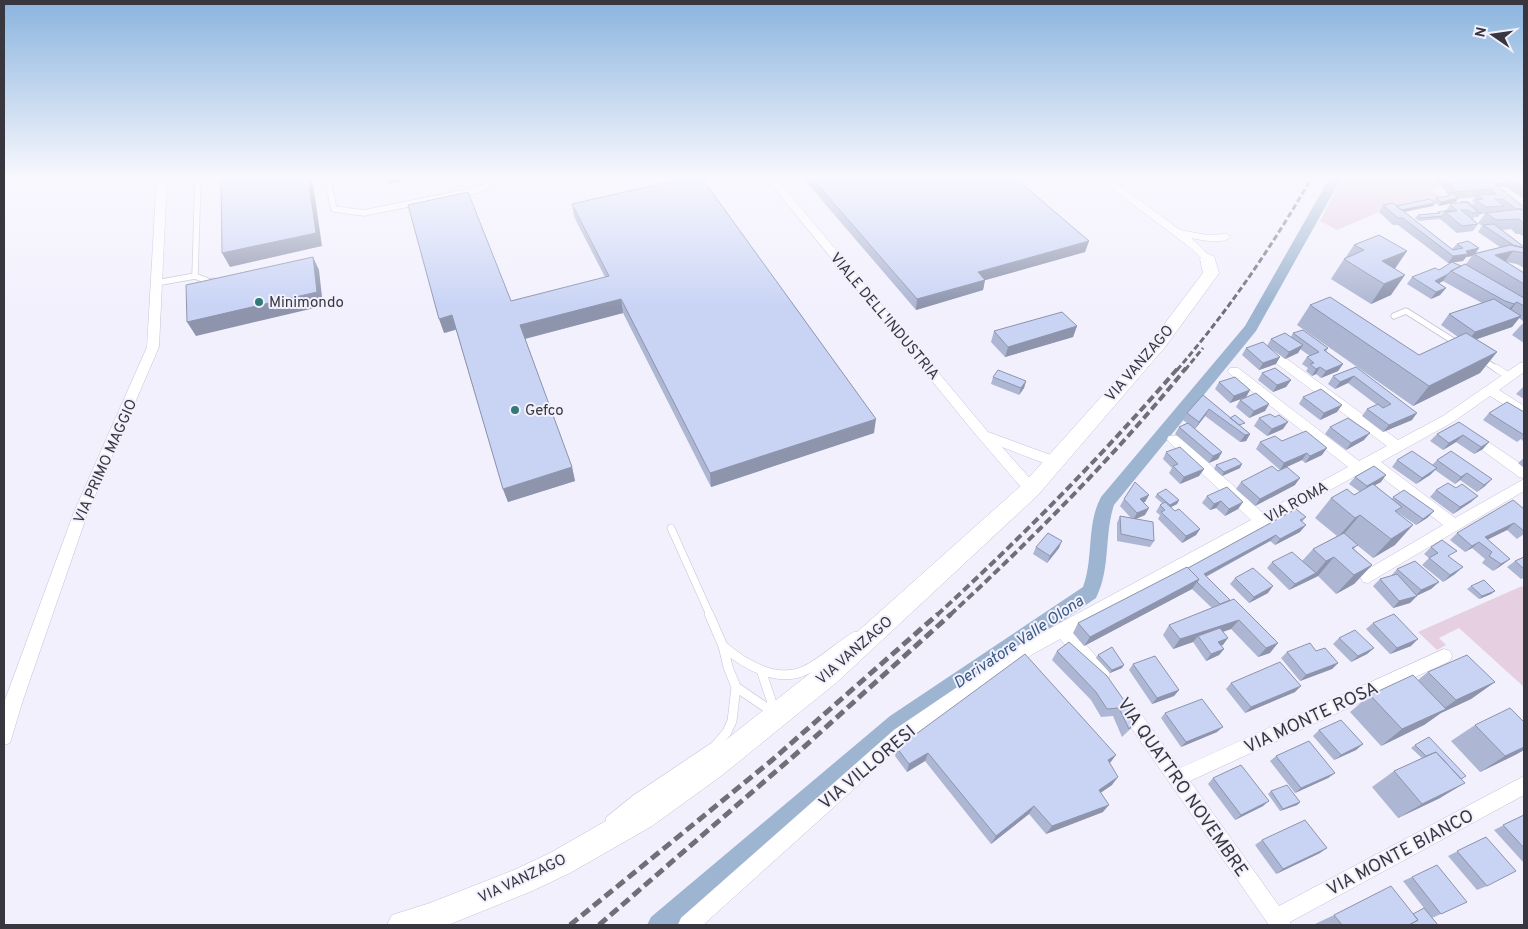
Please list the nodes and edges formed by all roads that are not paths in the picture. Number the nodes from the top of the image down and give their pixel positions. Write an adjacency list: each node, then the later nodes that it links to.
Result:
1 (160, 220): 10 (street, VIA PRIMO MAGGIO)
2 (197, 220): 8 (lane)
3 (807, 220): 21 (street, VIALE DELL'INDUSTRIA)
4 (1160, 220): 5 (street)
5 (1175, 232): 6 (street); 7 (street)
6 (1226, 237)
7 (1208, 259): 24 (street, VIA VANZAGO)
8 (195, 276): 9 (lane); 10 (lane)
9 (219, 280)
10 (156, 283): 40 (street, VIA PRIMO MAGGIO)
11 (1394, 316): 13 (lane)
12 (1260, 346): 23 (street)
13 (1460, 346)
14 (1476, 356): 17 (lane)
15 (1524, 366): 17 (street, VIA ROMA)
16 (1234, 371): 25 (street)
17 (1510, 377): 18 (street, VIA ROMA)
18 (1490, 390): 19 (street); 20 (street, VIA ROMA)
19 (1524, 412)
20 (1448, 419): 23 (street, VIA ROMA); 26 (street)
21 (982, 433): 24 (street, VIALE DELL'INDUSTRIA); 28 (street, VIALE DELL'INDUSTRIA)
22 (1174, 439): 29 (street)
23 (1398, 447): 25 (street, VIA ROMA)
24 (1054, 462): 28 (street, VIA VANZAGO)
25 (1365, 465): 29 (street, VIA ROMA); 30 (street)
26 (1524, 473)
27 (1524, 484): 30 (street)
28 (1031, 489): 33 (street, VIA VANZAGO)
29 (1262, 521): 34 (street, VIA ROMA)
30 (1454, 525): 32 (street)
31 (671, 528): 35 (lane)
32 (1368, 577)
33 (890, 619): 37 (lane); 39 (street, VIA VANZAGO)
34 (1062, 629): 41 (street, VIA QUATTRO NOVEMBRE); 46 (street, VIA VILLORESI)
35 (724, 646): 37 (lane); 38 (lane)
36 (1444, 656): 41 (street, VIA MONTE ROSA)
37 (761, 670): 39 (lane)
38 (736, 687): 39 (lane); 43 (lane)
39 (776, 715): 43 (street, VIA VANZAGO)
40 (4, 737)
41 (1177, 778): 44 (street, VIA QUATTRO NOVEMBRE)
42 (1524, 785): 44 (street, VIA MONTE BIANCO)
43 (560, 862): 45 (street, VIA VANZAGO)
44 (1279, 922)
45 (402, 925)
46 (688, 925)

